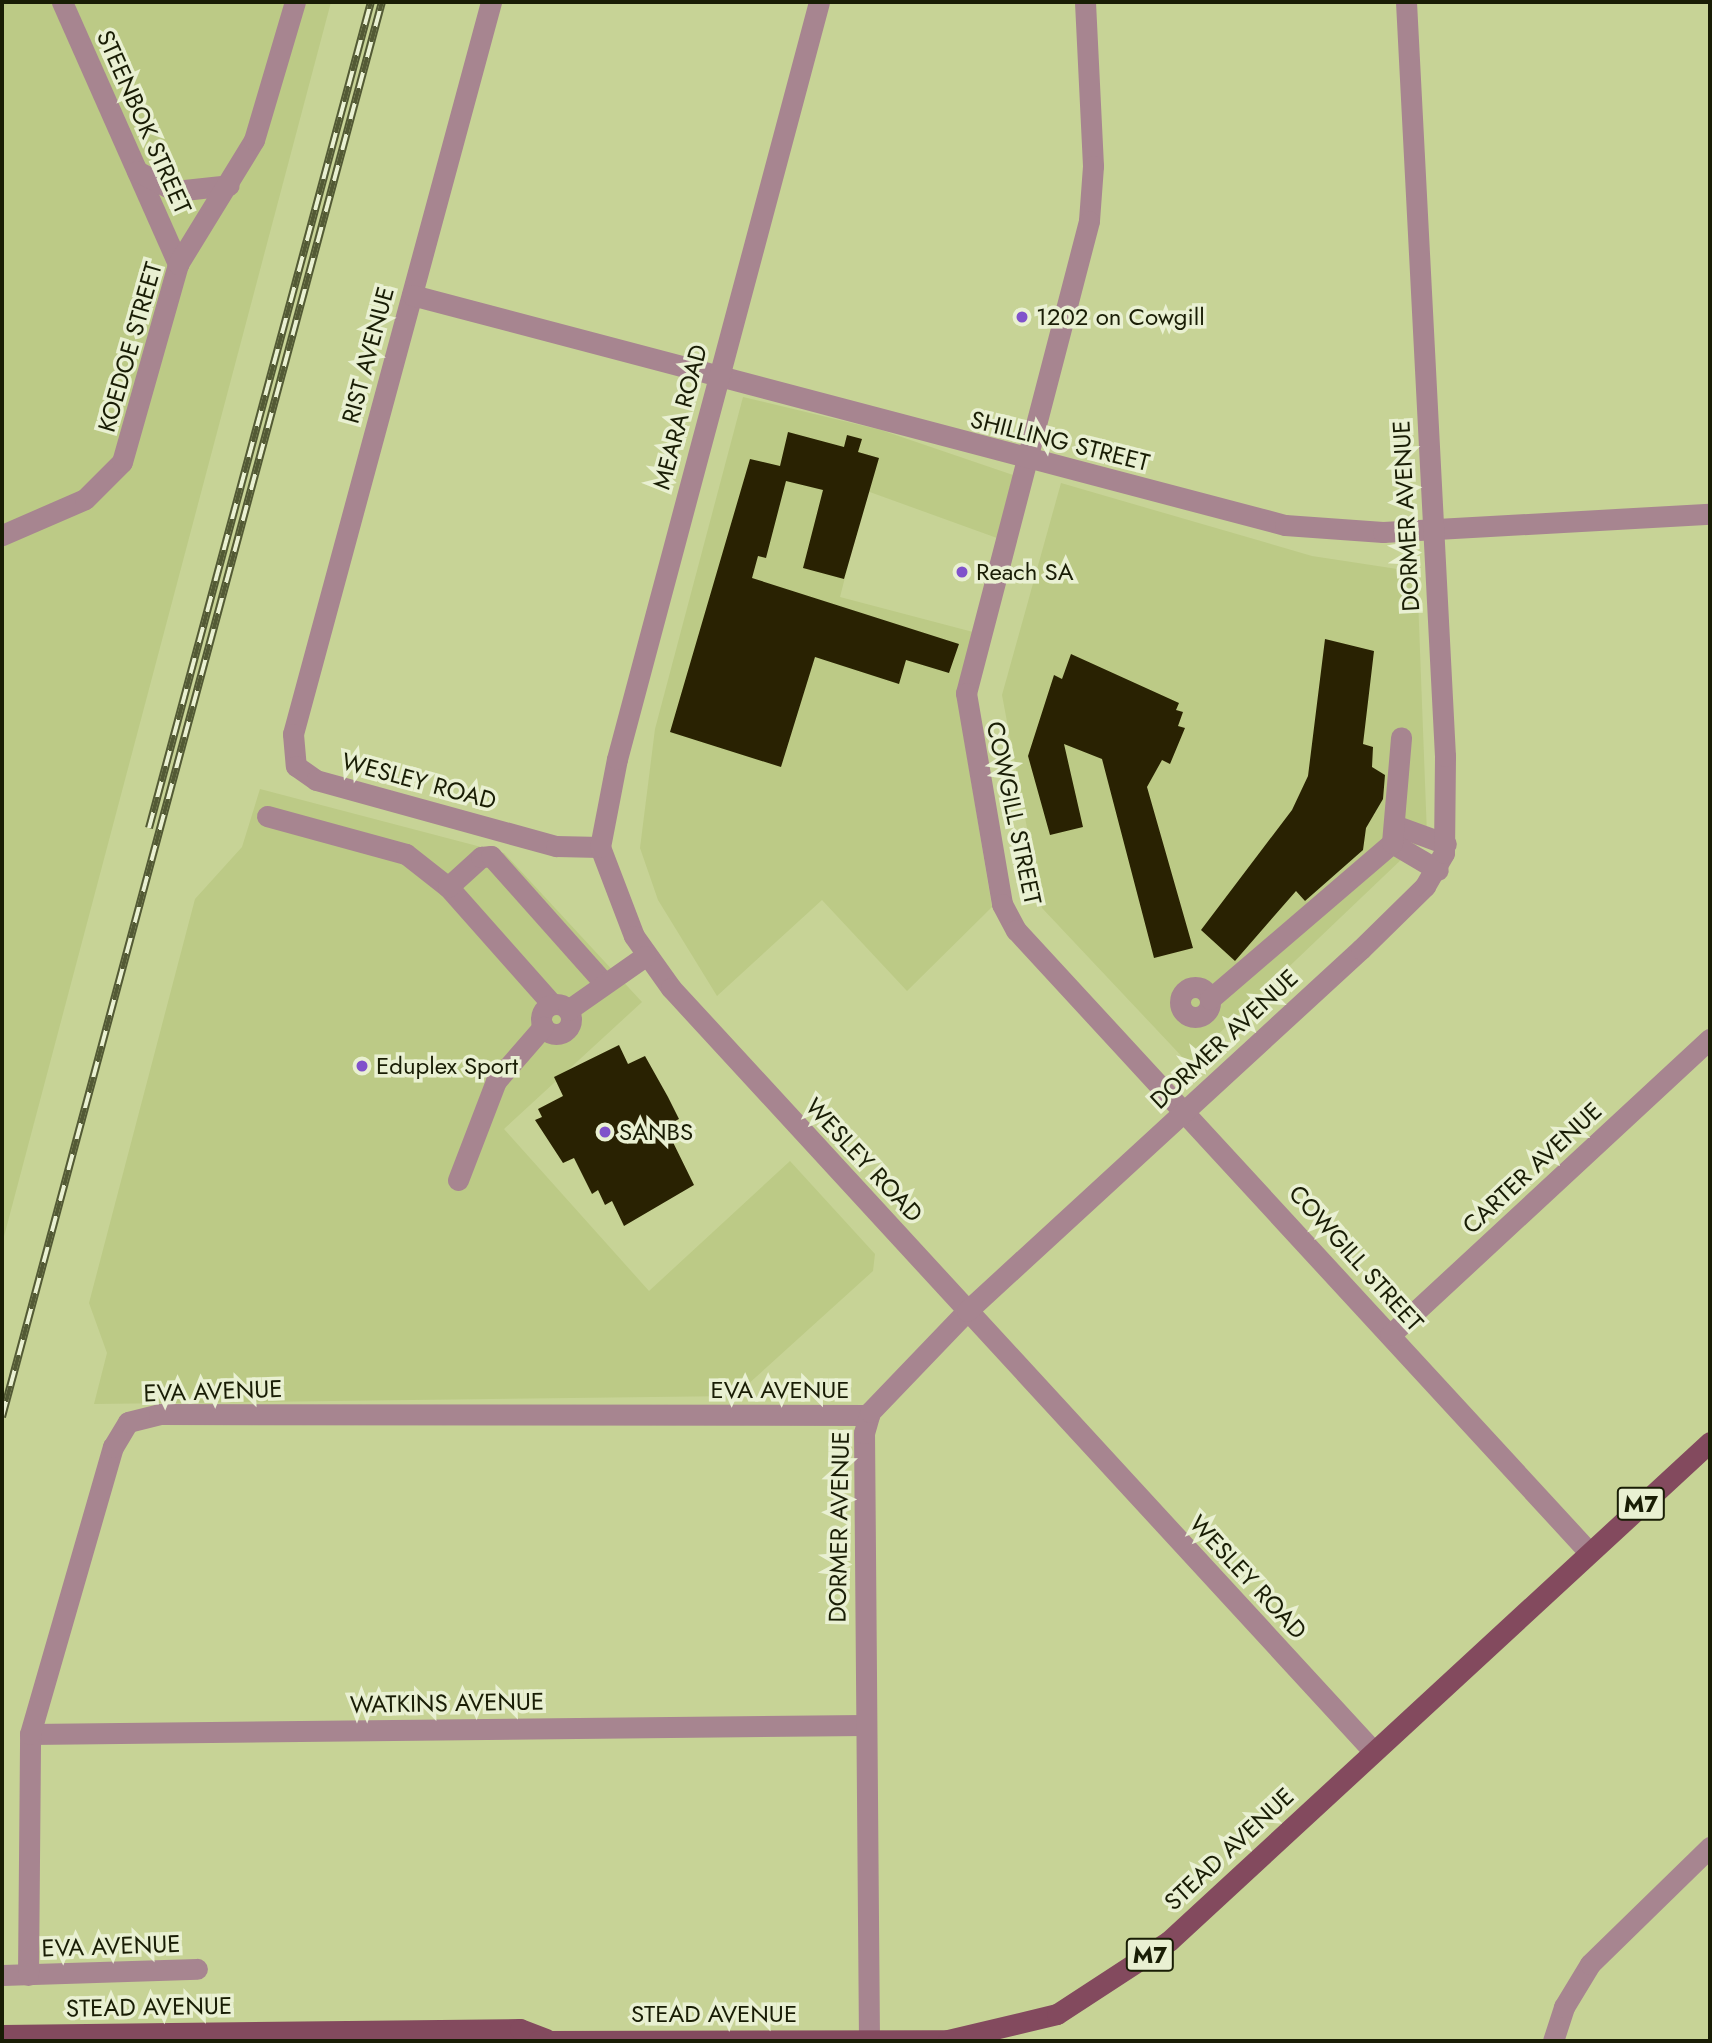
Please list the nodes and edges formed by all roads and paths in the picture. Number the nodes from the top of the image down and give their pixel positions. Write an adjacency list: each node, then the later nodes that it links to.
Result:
1 (62, 2): 7 (street, STEENBOK STREET)
2 (295, 2): 8 (street, KOEDOE STREET)
3 (491, 2): 10 (street, RIST AVENUE)
4 (819, 2): 11 (street, MEARA ROAD)
5 (1085, 2): 12 (street, COWGILL STREET)
6 (1406, 2): 14 (street, DORMER AVENUE)
7 (137, 171): 8 (street); 9 (street, STEENBOK STREET)
8 (229, 186): 9 (street, KOEDOE STREET)
9 (178, 264): 15 (street, KOEDOE STREET)
10 (412, 295): 11 (street, SHILLING STREET); 16 (street, RIST AVENUE)
11 (718, 379): 12 (street, SHILLING STREET); 21 (street, MEARA ROAD)
12 (1027, 461): 14 (street, SHILLING STREET); 29 (street, COWGILL STREET)
13 (1710, 514): 14 (street, SHILLING STREET)
14 (1432, 529): 20 (street, DORMER AVENUE)
15 (2, 535)
16 (296, 722): 21 (street, WESLEY ROAD)
17 (1401, 737): 19 (street)
18 (267, 816): 23 (street)
19 (1394, 834): 20 (street); 22 (street); 26 (street)
20 (1446, 844): 22 (street, DORMER AVENUE)
21 (600, 847): 24 (street, WESLEY ROAD)
22 (1438, 870): 29 (street, DORMER AVENUE)
23 (449, 887): 25 (street); 27 (street)
24 (645, 956): 25 (street); 31 (street, WESLEY ROAD)
25 (604, 983): 27 (street)
26 (1210, 999)
27 (560, 1007): 30 (street)
28 (1710, 1038): 32 (street, CARTER AVENUE)
29 (1186, 1110): 31 (street, DORMER AVENUE); 32 (street, COWGILL STREET)
30 (458, 1180)
31 (967, 1311): 33 (street, DORMER AVENUE); 38 (street, WESLEY ROAD)
32 (1390, 1335): 35 (street, COWGILL STREET)
33 (869, 1415): 36 (street, DORMER AVENUE); 37 (street, EVA AVENUE)
34 (1710, 1442): 35 (main road, STEAD AVENUE / M7)
35 (1588, 1551): 38 (main road, STEAD AVENUE / M7)
36 (864, 1725): 37 (street, WATKINS AVENUE); 48 (street, DORMER AVENUE)
37 (30, 1734): 42 (street, EVA AVENUE)
38 (1373, 1751): 48 (main road, STEAD AVENUE / M7)
39 (1710, 1847): 47 (street)
40 (197, 1969): 42 (street, EVA AVENUE)
41 (2, 1975): 42 (street, EVA AVENUE)
42 (27, 1975)
43 (2, 2035): 44 (main road, STEAD AVENUE / M7)
44 (504, 2035): 45 (main road, STEAD AVENUE / M7)
45 (542, 2040): 46 (main road, STEAD AVENUE / M7)
46 (577, 2040): 48 (main road, STEAD AVENUE / M7)
47 (1554, 2040)
48 (869, 2041)

